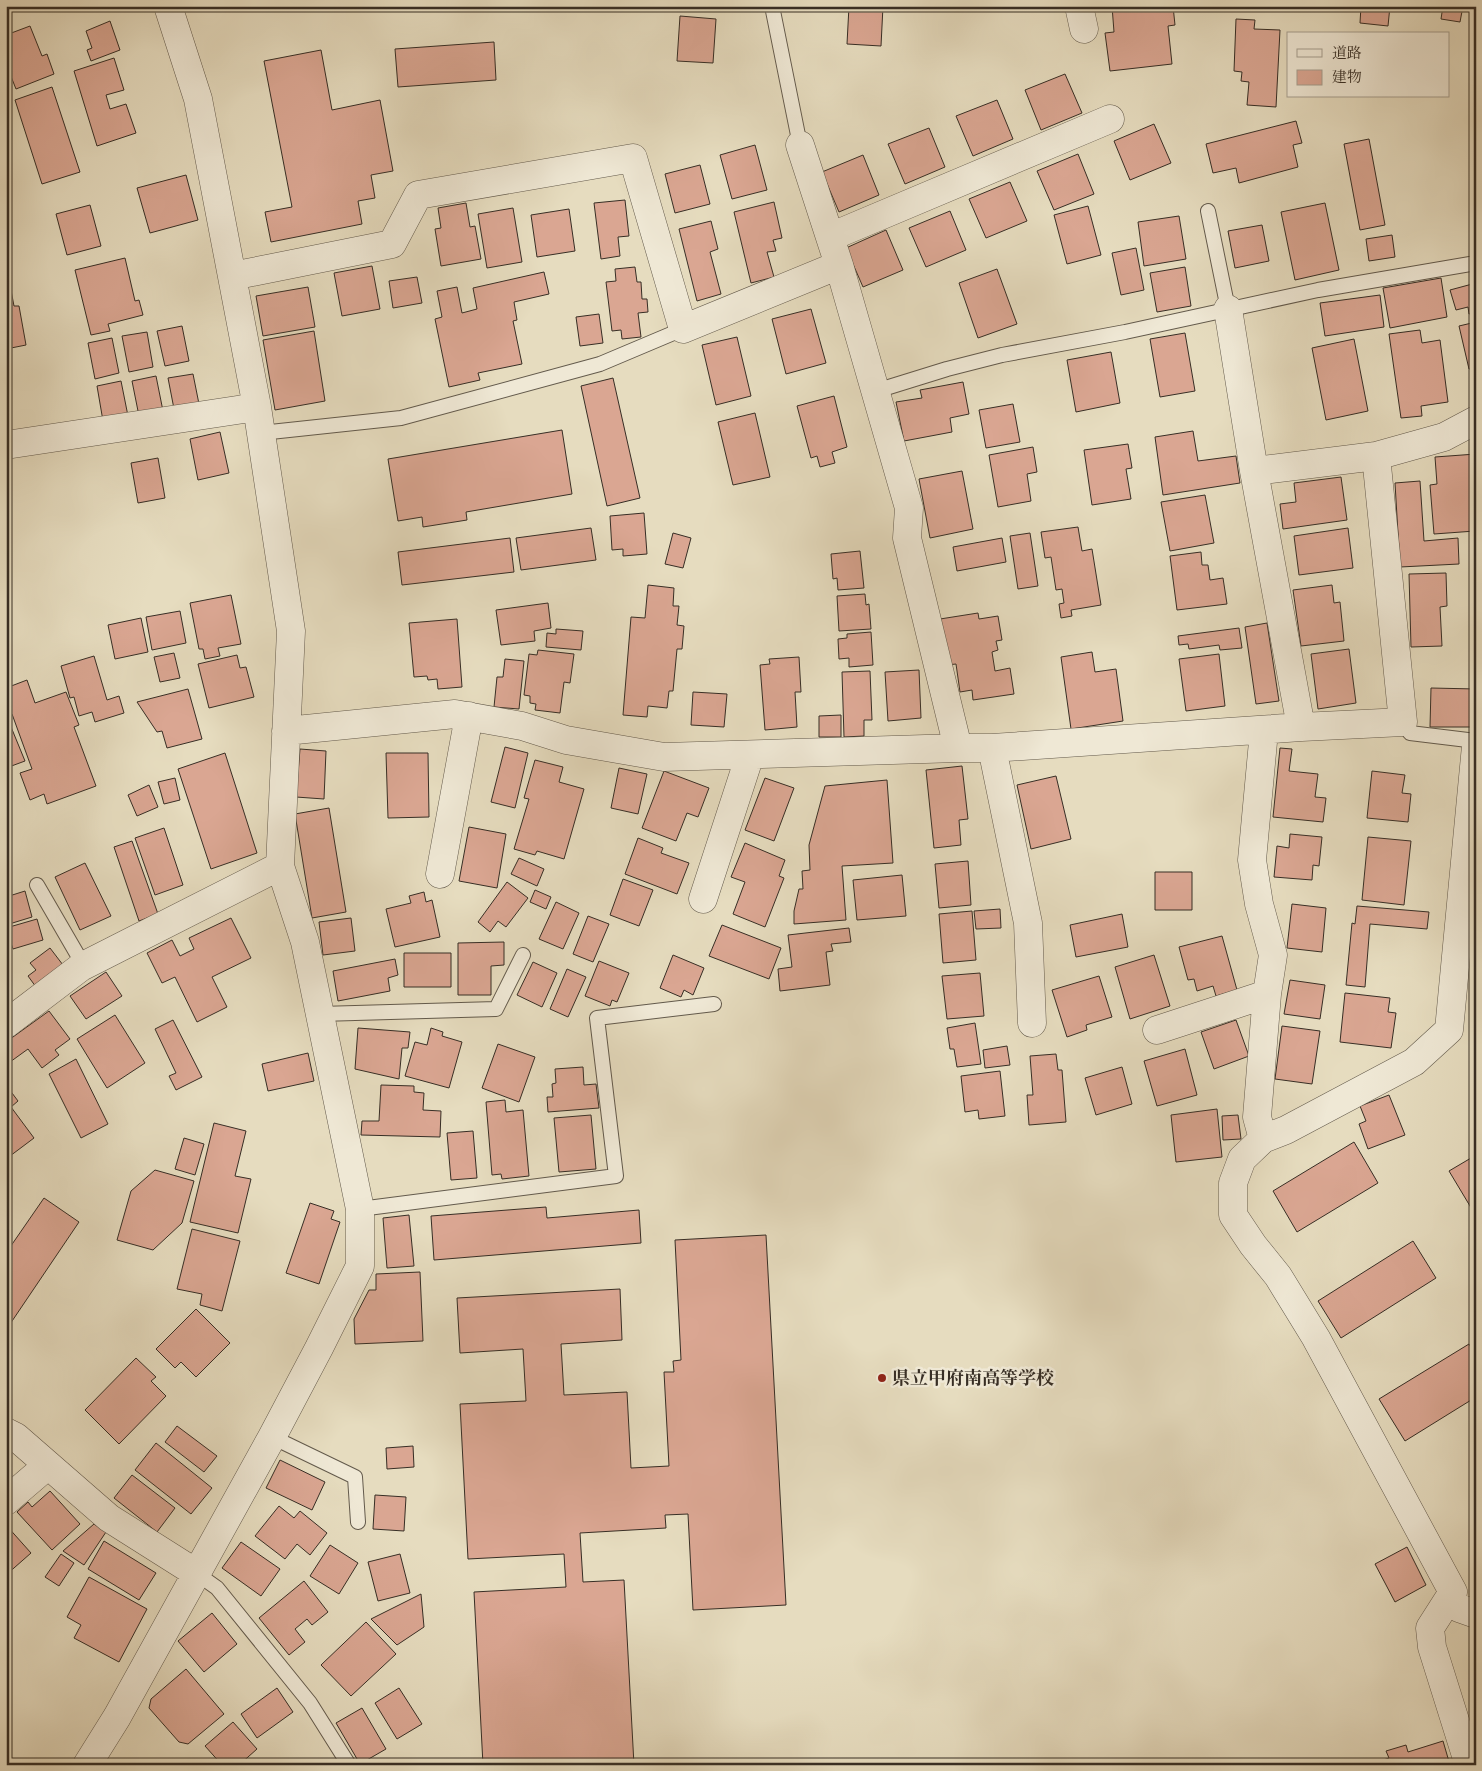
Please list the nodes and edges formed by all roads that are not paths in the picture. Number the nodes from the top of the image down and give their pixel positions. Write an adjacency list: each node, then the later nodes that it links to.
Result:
1 (168, 6): 9 (street)
2 (772, 6): 4 (lane)
3 (1110, 119): 6 (street)
4 (800, 145): 6 (street)
5 (1208, 211): 10 (lane)
6 (830, 237): 8 (street)
7 (1476, 263): 10 (lane)
8 (840, 265): 11 (street); 12 (street)
9 (232, 276): 11 (street); 13 (street)
10 (1228, 310): 12 (lane); 17 (street)
11 (683, 329): 13 (lane)
12 (876, 390): 25 (street)
13 (259, 420): 15 (street); 22 (street)
14 (1476, 420): 16 (street)
15 (6, 445)
16 (1376, 456): 17 (street); 19 (street)
17 (1254, 470): 20 (street)
18 (469, 716): 22 (street); 27 (street); 29 (street)
19 (1403, 722): 20 (street); 23 (lane)
20 (1301, 727): 21 (street)
21 (1264, 731): 26 (street); 34 (street)
22 (286, 732): 28 (street)
23 (1476, 742)
24 (1476, 746): 40 (street)
25 (958, 748): 26 (street); 27 (street)
26 (992, 748): 37 (street)
27 (750, 755): 31 (street)
28 (280, 866): 33 (street); 36 (street)
29 (440, 874)
30 (37, 885): 33 (lane)
31 (703, 899)
32 (523, 955): 36 (lane)
33 (84, 966): 38 (street)
34 (1267, 994): 39 (street); 40 (street)
35 (714, 1004): 41 (lane)
36 (320, 1014): 41 (street)
37 (1032, 1022)
38 (6, 1024)
39 (1157, 1030)
40 (1263, 1139): 50 (street)
41 (360, 1209): 43 (street)
42 (6, 1432): 44 (street)
43 (272, 1437): 46 (lane); 47 (street)
44 (48, 1464): 45 (street); 47 (street)
45 (6, 1500)
46 (358, 1522)
47 (196, 1573): 48 (street); 49 (lane)
48 (87, 1765)
49 (349, 1765)
50 (1469, 1765)

